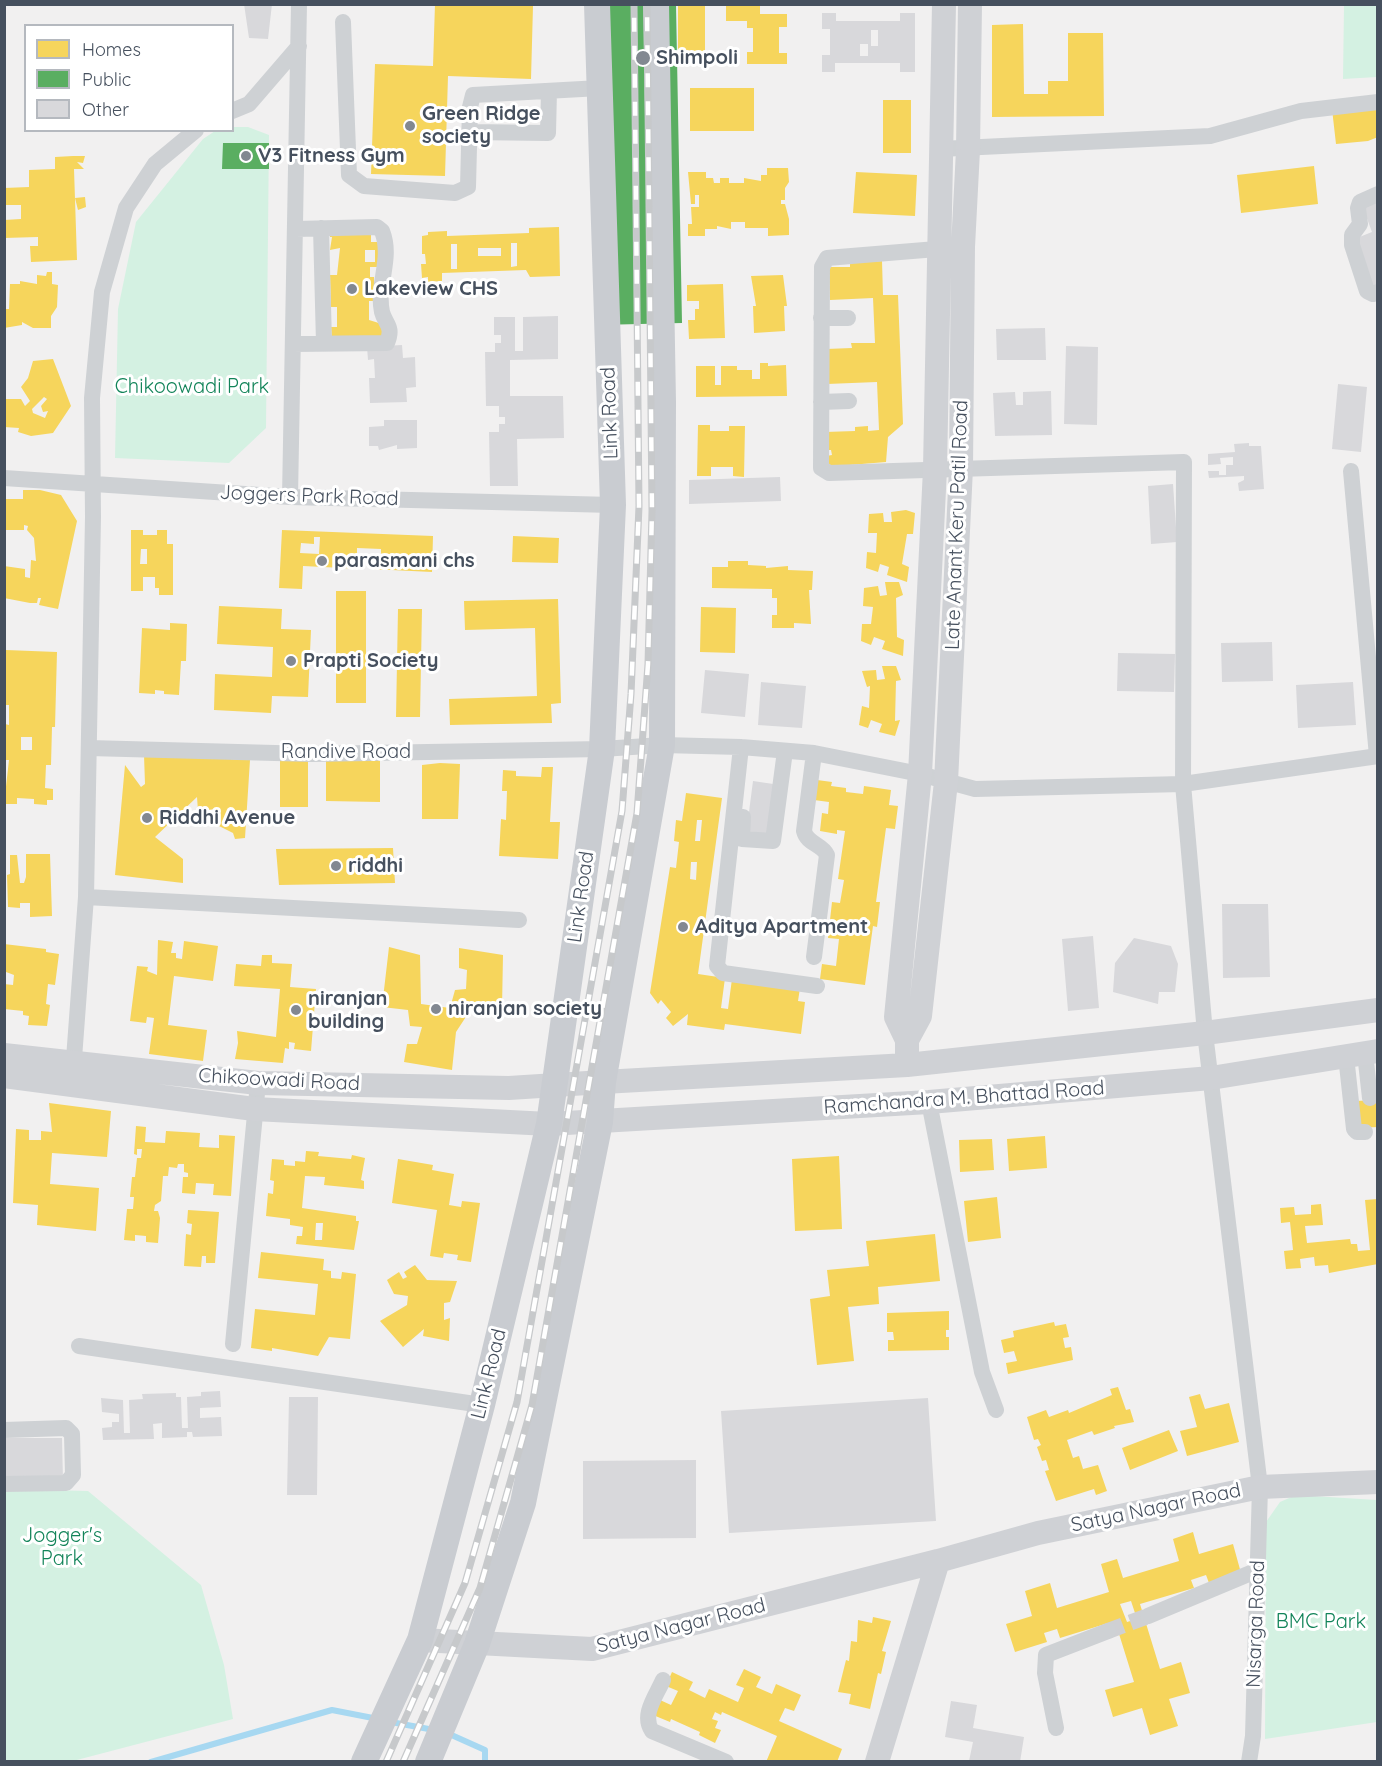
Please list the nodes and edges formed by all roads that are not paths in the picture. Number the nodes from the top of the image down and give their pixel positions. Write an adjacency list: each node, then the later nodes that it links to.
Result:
1 (299, 4): 7 (street)
2 (597, 4): 8 (main road, Link Road)
3 (656, 4): 35 (main road)
4 (944, 4): 14 (street, Late Anant Keru Patil Road)
5 (970, 4): 15 (street, Late Anant Keru Patil Road)
6 (343, 22): 13 (street)
7 (299, 46): 11 (street); 18 (street)
8 (600, 88): 9 (street); 34 (main road, Link Road)
9 (549, 91): 13 (street); 13 (street)
10 (1377, 102): 15 (street)
11 (234, 110)
12 (194, 132): 32 (street)
13 (470, 132)
14 (940, 149): 15 (street); 20 (street, Late Anant Keru Patil Road)
15 (968, 150): 19 (street, Late Anant Keru Patil Road)
16 (1377, 194): 21 (street)
17 (321, 228): 18 (street); 25 (street); 25 (street)
18 (296, 229): 24 (street)
19 (963, 247): 20 (street); 28 (street, Late Anant Keru Patil Road)
20 (939, 249): 22 (street); 29 (street, Late Anant Keru Patil Road)
21 (1377, 292)
22 (821, 318): 23 (street); 27 (street)
23 (848, 318)
24 (294, 344): 25 (street); 33 (street)
25 (324, 344)
26 (849, 401): 27 (street)
27 (821, 402): 29 (street)
28 (961, 468): 29 (street); 43 (street, Late Anant Keru Patil Road); 44 (street, Nisarga Road)
29 (935, 469): 42 (street, Late Anant Keru Patil Road)
30 (1351, 471): 41 (street)
31 (4, 478): 32 (street, Joggers Park Road)
32 (93, 485): 33 (street, Joggers Park Road); 37 (street)
33 (290, 497): 34 (street, Joggers Park Road)
34 (613, 505): 38 (main road, Link Road)
35 (662, 745): 36 (street, Randive Road); 38 (street, Randive Road); 59 (main road)
36 (747, 747): 39 (street, Randive Road); 39 (street); 48 (street)
37 (89, 748): 38 (street, Randive Road); 45 (street)
38 (602, 749): 61 (main road, Link Road)
39 (785, 751): 40 (street, Randive Road)
40 (814, 753): 42 (street, Randive Road); 47 (street)
41 (1377, 756): 44 (street, Randive Road)
42 (920, 774): 43 (street, Randive Road); 51 (street, Late Anant Keru Patil Road)
43 (946, 782): 44 (street, Randive Road); 51 (street, Late Anant Keru Patil Road)
44 (1184, 784): 50 (street, Nisarga Road)
45 (86, 897): 46 (street); 55 (street)
46 (519, 920)
47 (814, 957)
48 (817, 986)
49 (1377, 1010): 50 (street, Ramchandra M. Bhattad Road)
50 (1205, 1033): 54 (street, Ramchandra M. Bhattad Road); 57 (street, Nisarga Road)
51 (908, 1040): 54 (street, Late Anant Keru Patil Road)
52 (1363, 1053): 57 (street, Ramchandra M. Bhattad Road); 62 (street); 63 (street)
53 (4, 1054): 55 (street, Chikoowadi Road)
54 (907, 1065): 58 (street, Ramchandra M. Bhattad Road)
55 (73, 1073): 56 (street, Chikoowadi Road); 60 (street, Chikoowadi Road); 65 (street, Chikoowadi Road)
56 (4, 1076)
57 (1211, 1078): 64 (street, Ramchandra M. Bhattad Road); 77 (street, Nisarga Road)
58 (646, 1079): 59 (street, Ramchandra M. Bhattad Road); 66 (street)
59 (603, 1082): 61 (street, Ramchandra M. Bhattad Road); 67 (main road)
60 (258, 1083): 61 (street, Chikoowadi Road); 65 (street)
61 (554, 1087): 68 (main road, Link Road)
62 (1374, 1098): 63 (street)
63 (1351, 1099): 69 (street)
64 (929, 1102): 66 (street, Ramchandra M. Bhattad Road); 73 (street)
65 (255, 1109): 68 (street, Chikoowadi Road); 70 (street)
66 (645, 1119): 67 (street, Ramchandra M. Bhattad Road)
67 (600, 1122): 68 (street, Ramchandra M. Bhattad Road); 83 (main road)
68 (549, 1124): 72 (main road, Link Road)
69 (1365, 1132)
70 (233, 1344)
71 (79, 1346): 72 (street)
72 (482, 1405): 82 (main road, Link Road)
73 (996, 1410)
74 (4, 1430): 76 (street)
75 (1377, 1482): 77 (street, Satya Nagar Road)
76 (4, 1484)
77 (1260, 1487): 78 (street, Satya Nagar Road); 79 (street, Nisarga Road)
78 (938, 1561): 83 (street, Satya Nagar Road); 89 (street)
79 (1258, 1570): 80 (street); 90 (street, Nisarga Road)
80 (1148, 1616)
81 (1108, 1631): 85 (street)
82 (420, 1640): 83 (street, Satya Nagar Road); 87 (main road, Link Road)
83 (477, 1644): 86 (main road)
84 (663, 1680): 88 (street)
85 (1056, 1728)
86 (436, 1742)
87 (364, 1761)
88 (726, 1761)
89 (877, 1761)
90 (1249, 1761)

